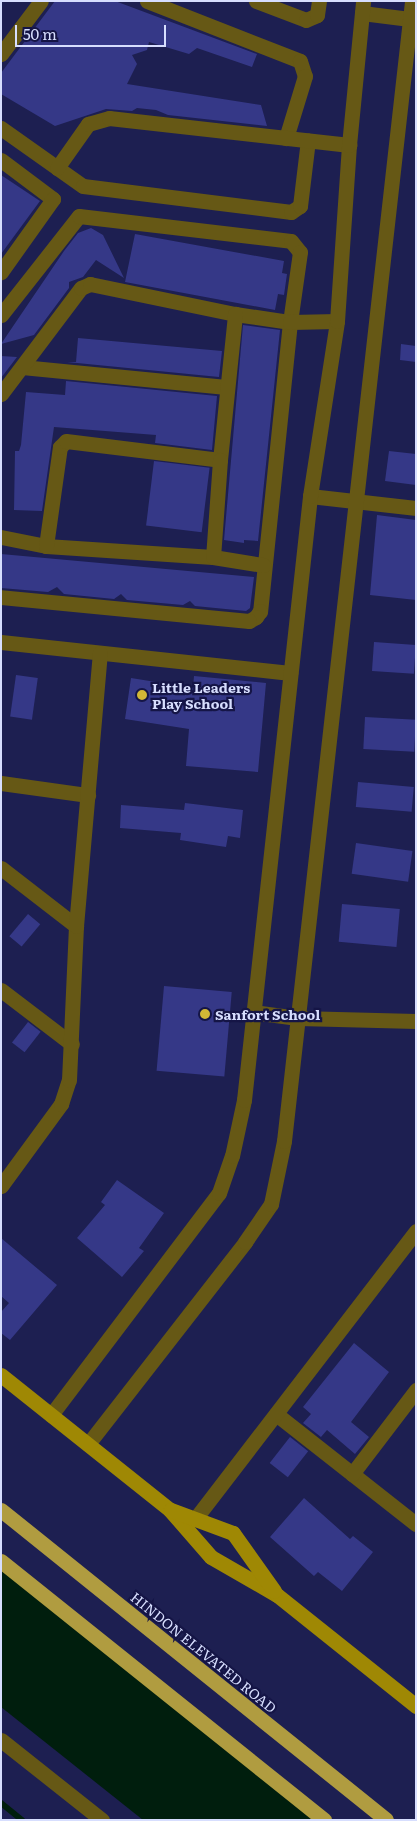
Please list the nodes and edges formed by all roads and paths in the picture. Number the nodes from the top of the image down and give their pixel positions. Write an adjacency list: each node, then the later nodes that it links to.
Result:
1 (41, 1): 8 (street)
2 (148, 1): 10 (street)
3 (256, 1): 4 (street)
4 (319, 1)
5 (412, 1): 7 (street)
6 (363, 7): 7 (street); 12 (street)
7 (410, 19): 25 (street)
8 (1, 54)
9 (1, 128): 14 (street)
10 (286, 138): 11 (street); 14 (street)
11 (308, 140): 12 (street); 14 (street)
12 (348, 145): 18 (street)
13 (1, 160): 15 (street)
14 (57, 168)
15 (1, 272)
16 (234, 314): 19 (street); 20 (street); 21 (street)
17 (1, 315): 19 (street)
18 (337, 321): 19 (street); 24 (street)
19 (290, 322): 30 (street)
20 (22, 367): 21 (street); 22 (street)
21 (226, 387): 23 (street)
22 (1, 394)
23 (220, 460): 28 (street); 29 (street)
24 (310, 496): 25 (street); 34 (street)
25 (357, 501): 26 (street); 41 (street)
26 (416, 508)
27 (1, 537): 28 (street)
28 (46, 546): 29 (street)
29 (213, 557): 30 (street)
30 (263, 565): 31 (street)
31 (1, 597)
32 (1, 642): 33 (street)
33 (100, 653): 34 (street); 36 (street)
34 (290, 673): 40 (street)
35 (1, 783): 36 (street)
36 (88, 794): 38 (street)
37 (1, 868): 38 (street)
38 (76, 926): 43 (street)
39 (1, 990): 43 (street)
40 (253, 1012): 41 (street); 49 (street)
41 (298, 1018): 42 (street); 50 (street)
42 (416, 1021)
43 (72, 1044): 44 (street)
44 (1, 1186)
45 (416, 1231): 48 (street)
46 (1, 1375): 49 (main road)
47 (416, 1390): 51 (street)
48 (276, 1414): 51 (street); 54 (street)
49 (51, 1415): 50 (main road)
50 (88, 1444): 53 (main road)
51 (352, 1474): 55 (street)
52 (1, 1510): 62 (highway, HINDON ELEVATED ROAD)
53 (170, 1510): 54 (main road); 57 (main road)
54 (195, 1519): 57 (main road)
55 (415, 1521)
56 (1, 1561): 61 (highway)
57 (277, 1595): 58 (main road)
58 (416, 1706)
59 (1, 1740): 60 (street)
60 (102, 1820)
61 (324, 1820)
62 (386, 1820)

